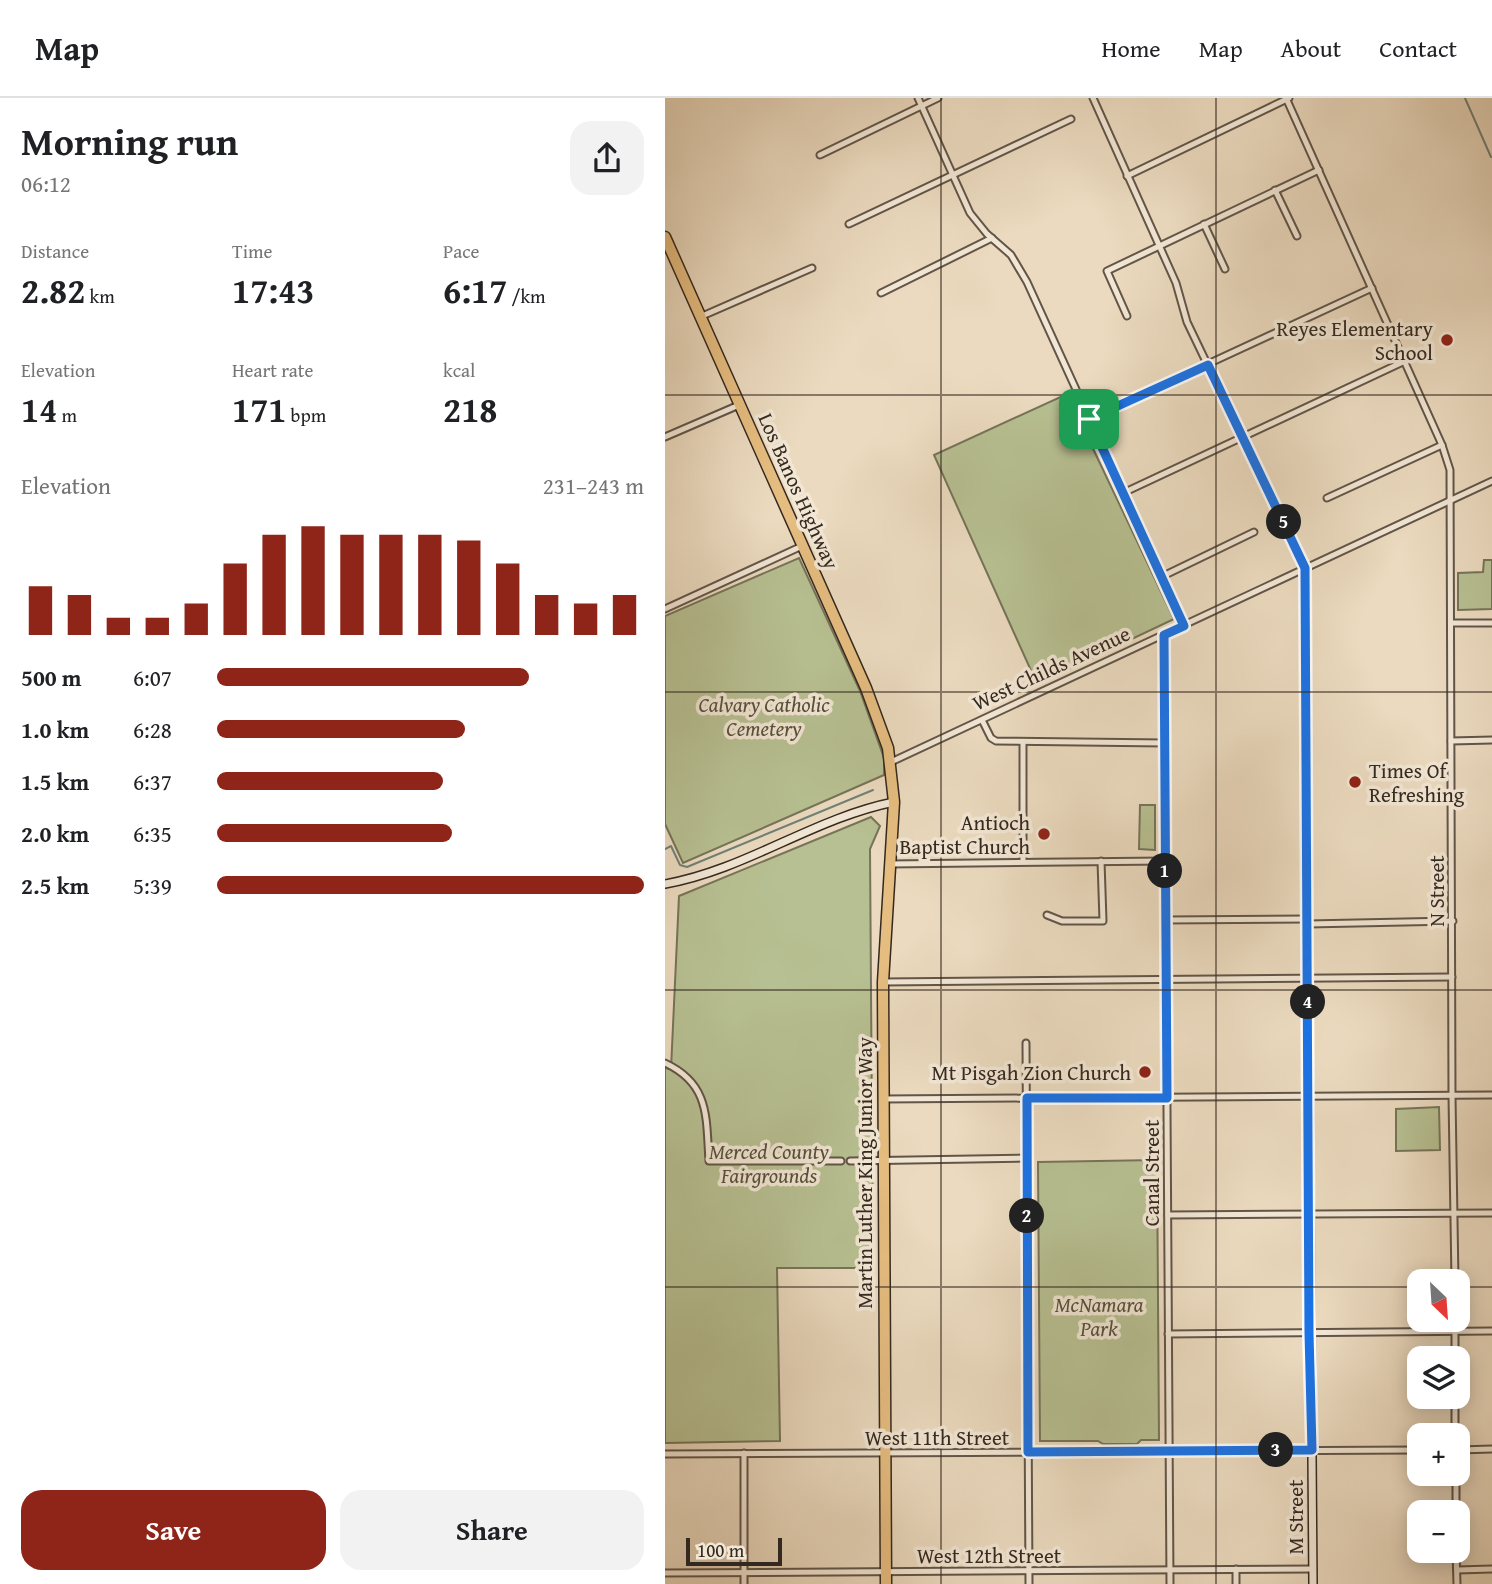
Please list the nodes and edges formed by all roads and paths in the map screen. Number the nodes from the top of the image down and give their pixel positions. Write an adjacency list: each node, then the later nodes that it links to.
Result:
1 (918, 98): 5 (street)
2 (938, 98): 5 (street)
3 (1093, 98): 10 (street)
4 (1288, 98): 8 (street, N Street); 10 (street)
5 (922, 106): 7 (street); 9 (street)
6 (1071, 118): 9 (street)
7 (820, 155)
8 (1319, 170): 11 (street); 20 (street, N Street)
9 (953, 176): 12 (street); 16 (street)
10 (1127, 176): 17 (street)
11 (1275, 190): 13 (street); 14 (street)
12 (849, 224)
13 (1204, 224): 17 (street); 19 (street)
14 (1297, 236)
15 (665, 237): 23 (highway, Los Banos Highway)
16 (992, 238): 21 (street); 27 (street)
17 (1159, 246): 22 (street); 25 (street)
18 (812, 268): 23 (street)
19 (1225, 269)
20 (1372, 288): 24 (street, N Street); 25 (street)
21 (881, 293)
22 (1127, 316)
23 (700, 317): 26 (highway, Los Banos Highway)
24 (1405, 361): 28 (street); 30 (street, N Street)
25 (1208, 365): 27 (street); 28 (street)
26 (740, 405): 29 (street); 36 (highway, Los Banos Highway)
27 (1089, 419): 32 (street)
28 (1243, 436): 32 (street); 37 (street)
29 (665, 437)
30 (1442, 445): 33 (street); 34 (street, N Street)
31 (1492, 481): 34 (street, West Childs Avenue)
32 (1123, 493): 38 (street)
33 (1327, 498)
34 (1451, 500): 37 (street, West Childs Avenue); 40 (street, N Street)
35 (1254, 532): 38 (street)
36 (803, 546): 39 (street); 49 (highway, Los Banos Highway)
37 (1305, 568): 42 (street, West Childs Avenue); 58 (street, M Street)
38 (1161, 577): 42 (street)
39 (665, 609)
40 (1451, 623): 41 (street); 46 (street, N Street)
41 (1492, 623)
42 (1184, 626): 43 (street, West Childs Avenue)
43 (1164, 635): 44 (street, West Childs Avenue); 48 (street, Canal Street)
44 (982, 720): 47 (street); 49 (street, West Childs Avenue)
45 (1492, 740): 46 (street)
46 (1451, 741): 59 (street, N Street)
47 (1023, 743): 48 (street); 51 (street)
48 (1165, 743): 53 (street, Canal Street)
49 (891, 762): 50 (highway, Martin Luther King Junior Way)
50 (894, 802): 54 (highway, Martin Luther King Junior Way); 55 (street)
51 (1023, 861): 52 (street); 54 (street)
52 (1101, 861): 53 (street); 56 (street)
53 (1165, 861): 57 (street, Canal Street)
54 (889, 864): 63 (highway, Martin Luther King Junior Way)
55 (665, 884)
56 (1047, 915)
57 (1165, 920): 58 (street); 61 (street, Canal Street)
58 (1308, 921): 59 (street); 62 (street, M Street)
59 (1453, 921): 60 (street, N Street)
60 (1452, 977): 62 (street); 67 (street, N Street)
61 (1166, 978): 62 (street); 63 (street); 70 (street, Canal Street)
62 (1309, 978): 66 (street, M Street)
63 (883, 982): 71 (highway, Martin Luther King Junior Way)
64 (1026, 1043): 69 (street)
65 (665, 1063): 73 (street)
66 (1308, 1096): 67 (street); 70 (street); 78 (street, M Street)
67 (1452, 1096): 68 (street); 76 (street, N Street)
68 (1492, 1096)
69 (1027, 1098): 70 (street); 71 (street); 72 (street)
70 (1167, 1098): 79 (street, Canal Street)
71 (883, 1099): 75 (highway, Martin Luther King Junior Way)
72 (1027, 1158): 75 (street); 91 (street)
73 (841, 1161)
74 (850, 1161): 75 (street)
75 (884, 1162): 93 (highway, Martin Luther King Junior Way)
76 (1453, 1213): 77 (street); 78 (street); 80 (street, N Street)
77 (1492, 1213)
78 (1308, 1214): 79 (street); 84 (street, M Street)
79 (1167, 1215): 85 (street, Canal Street)
80 (1455, 1269)
81 (1470, 1331): 82 (street)
82 (1492, 1331)
83 (1407, 1332): 84 (street)
84 (1309, 1333): 85 (street); 87 (street, M Street)
85 (1168, 1334): 90 (street, Canal Street)
86 (1492, 1449): 89 (street)
87 (1312, 1450): 88 (street, West 11th Street); 90 (street, West 11th Street); 97 (street, M Street)
88 (1407, 1450)
89 (1470, 1450)
90 (1169, 1451): 91 (street, West 11th Street); 100 (street, Canal Street)
91 (1028, 1452): 93 (street, West 11th Street); 99 (street)
92 (744, 1453): 93 (street, West 11th Street); 94 (street, West 11th Street); 103 (street)
93 (885, 1453): 102 (highway, Martin Luther King Junior Way)
94 (665, 1454)
95 (1457, 1563): 101 (street)
96 (1236, 1569): 97 (street, West 12th Street); 100 (street, West 12th Street); 109 (street)
97 (1313, 1569): 110 (street, M Street)
98 (1492, 1569): 101 (street)
99 (1029, 1570): 100 (street, West 12th Street); 102 (street, West 12th Street); 107 (street)
100 (1169, 1570): 108 (street, Canal Street)
101 (1457, 1570): 111 (street)
102 (886, 1571): 103 (street, West 12th Street); 106 (highway, Martin Luther King Junior Way)
103 (744, 1572): 104 (street, West 12th Street); 105 (street)
104 (665, 1573)
105 (744, 1584)
106 (886, 1584)
107 (1029, 1584)
108 (1170, 1584)
109 (1236, 1584)
110 (1313, 1584)
111 (1457, 1584)

